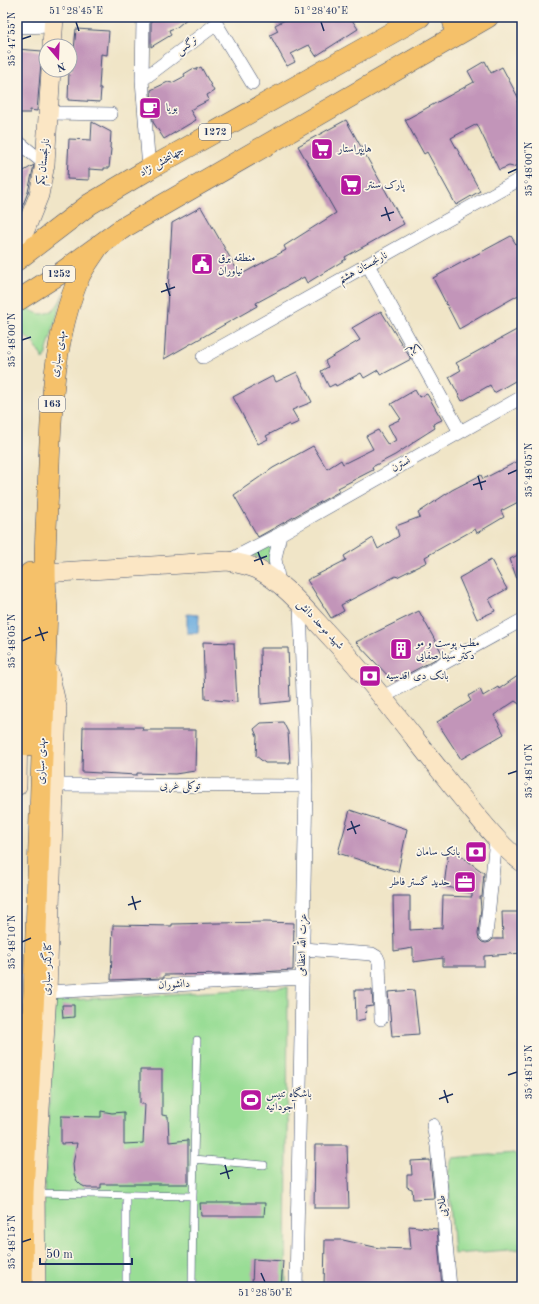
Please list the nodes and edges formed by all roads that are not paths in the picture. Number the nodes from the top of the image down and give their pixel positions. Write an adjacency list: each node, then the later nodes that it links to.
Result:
1 (143, 17): 9 (street)
2 (420, 17): 15 (main road, جهانبخش نژاد / 1272)
3 (488, 17): 6 (main road)
4 (54, 22): 5 (street); 7 (main road)
5 (17, 27)
6 (453, 27): 17 (main road)
7 (53, 38)
8 (51, 78): 11 (main road, نارنجستان یکم)
9 (142, 80): 10 (street, نرگس); 15 (street)
10 (252, 83)
11 (49, 113): 12 (street); 14 (main road, نارنجستان یکم)
12 (111, 114)
13 (17, 141): 14 (street)
14 (45, 164): 18 (main road, نارنجستان یکم)
15 (148, 169): 19 (main road, جهانبخش نژاد / 1272)
16 (522, 178): 20 (street, نارنجستان هشتم)
17 (100, 245): 21 (main road, 1252); 27 (main road, مهدی سباری / 163)
18 (17, 250)
19 (17, 260)
20 (368, 265): 22 (street, نارنجستان هشتم); 24 (street, یکم)
21 (17, 301)
22 (203, 357)
23 (522, 397): 24 (street, نسترن)
24 (460, 432): 25 (street, نسترن)
25 (280, 534): 26 (street, نسترن); 28 (street)
26 (228, 561): 27 (main road, شهید موحد دانش); 28 (main road, شهید موحد دانش)
27 (30, 573): 32 (main road, مهدی سباری / 163)
28 (280, 584): 29 (main road, شهید موحد دانش)
29 (300, 603): 33 (main road, شهید موحد دانش); 36 (street, عزت الله انتظامی)
30 (17, 616): 32 (main road, کنارگذر سباری)
31 (522, 620): 33 (street)
32 (36, 653): 34 (main road, کنارگذر سباری); 35 (main road); 45 (main road, مهدی سباری / 163); 52 (main road, مهدی سباری / 163)
33 (383, 697): 37 (main road, شهید موحد دانش)
34 (54, 785): 36 (street, توکلی غربی); 42 (main road, کنارگذر سباری)
35 (17, 786)
36 (306, 786): 40 (street, عزت الله انتظامی)
37 (496, 838): 38 (main road, شهید موحد دانش); 39 (street)
38 (518, 855)
39 (486, 935)
40 (303, 949): 41 (street, عزت الله انتظامی); 43 (street)
41 (302, 978): 42 (street, دانشوران); 56 (street, عزت الله انتظامی)
42 (47, 992): 49 (main road, کنارگذر سباری)
43 (381, 1019)
44 (197, 1040): 47 (lane)
45 (17, 1105)
46 (433, 1125): 57 (street, طلایی)
47 (194, 1160): 48 (lane); 51 (lane)
48 (264, 1165)
49 (35, 1193): 50 (lane); 53 (main road, کنارگذر سباری)
50 (126, 1195): 51 (lane); 54 (lane)
51 (193, 1196): 55 (lane)
52 (22, 1287)
53 (36, 1287)
54 (126, 1287)
55 (192, 1287)
56 (296, 1287)
57 (450, 1287)

